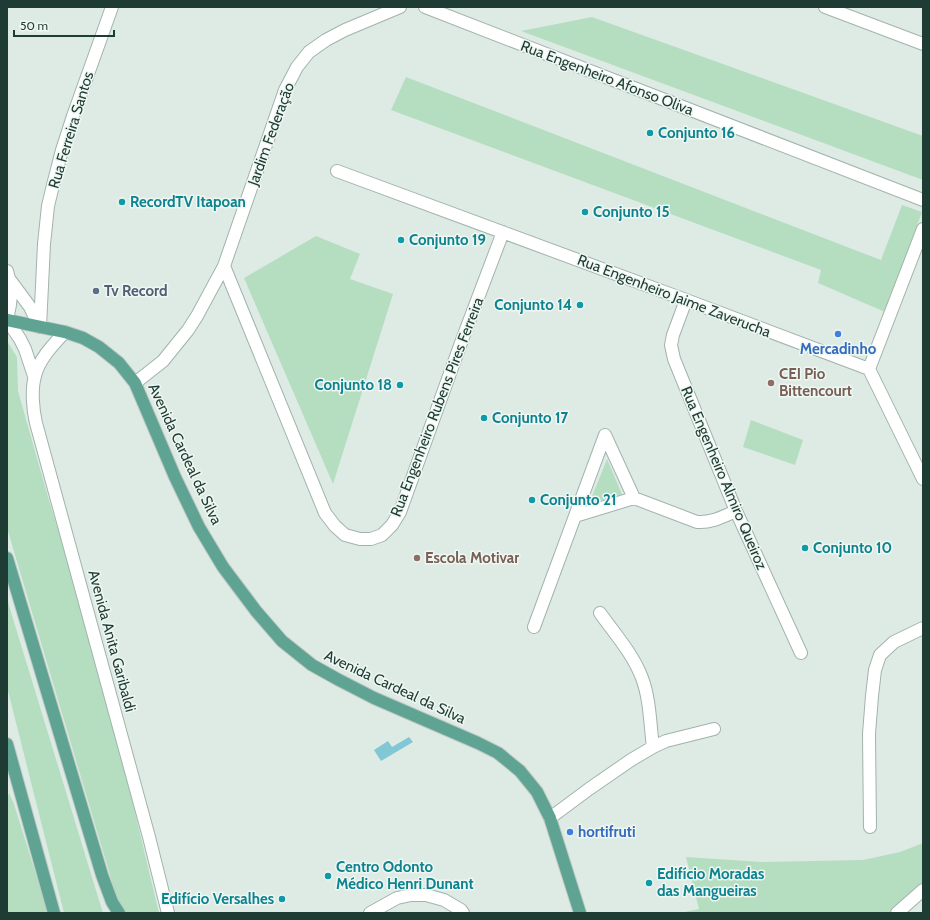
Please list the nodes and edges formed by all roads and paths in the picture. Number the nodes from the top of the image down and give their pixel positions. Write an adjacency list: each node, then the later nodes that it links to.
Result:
1 (112, 7): 14 (street, Rua Ferreira Santos)
2 (400, 7): 10 (street, Jardim Federação)
3 (425, 7): 7 (street, Rua Engenheiro Afonso Oliva)
4 (825, 7): 5 (street)
5 (923, 44)
6 (337, 171): 9 (street, Rua Engenheiro Jaime Zaverucha)
7 (923, 200)
8 (923, 229): 16 (street)
9 (503, 232): 10 (street, Rua Engenheiro Rubens Pires Ferreira); 12 (street, Rua Engenheiro Jaime Zaverucha)
10 (224, 266): 18 (street, Jardim Federação)
11 (8, 275): 13 (street); 14 (street)
12 (686, 300): 16 (street, Rua Engenheiro Jaime Zaverucha); 21 (street, Rua Engenheiro Almiro Queiroz)
13 (7, 319): 14 (main road, Avenida Cardeal da Silva); 17 (street, Avenida Anita Garibaldi)
14 (40, 327): 15 (main road, Avenida Cardeal da Silva)
15 (65, 332): 17 (street, Avenida Anita Garibaldi); 18 (main road, Avenida Cardeal da Silva)
16 (868, 370): 19 (street)
17 (34, 376): 37 (street, Avenida Anita Garibaldi)
18 (135, 383): 31 (main road, Avenida Cardeal da Silva)
19 (923, 479)
20 (634, 498): 21 (street); 22 (street); 22 (street)
21 (736, 511): 27 (street, Rua Engenheiro Almiro Queiroz)
22 (574, 516): 25 (street)
23 (7, 558): 34 (main road)
24 (600, 614): 29 (street)
25 (534, 627)
26 (923, 628): 32 (street)
27 (801, 653)
28 (714, 729): 29 (street)
29 (653, 747): 31 (street)
30 (8, 752): 35 (main road)
31 (550, 818): 40 (main road, Avenida Cardeal da Silva)
32 (870, 826)
33 (923, 890): 41 (street)
34 (112, 908): 36 (main road)
35 (54, 913)
36 (119, 913)
37 (168, 913)
38 (370, 913): 39 (street)
39 (463, 913)
40 (580, 913)
41 (897, 913)

